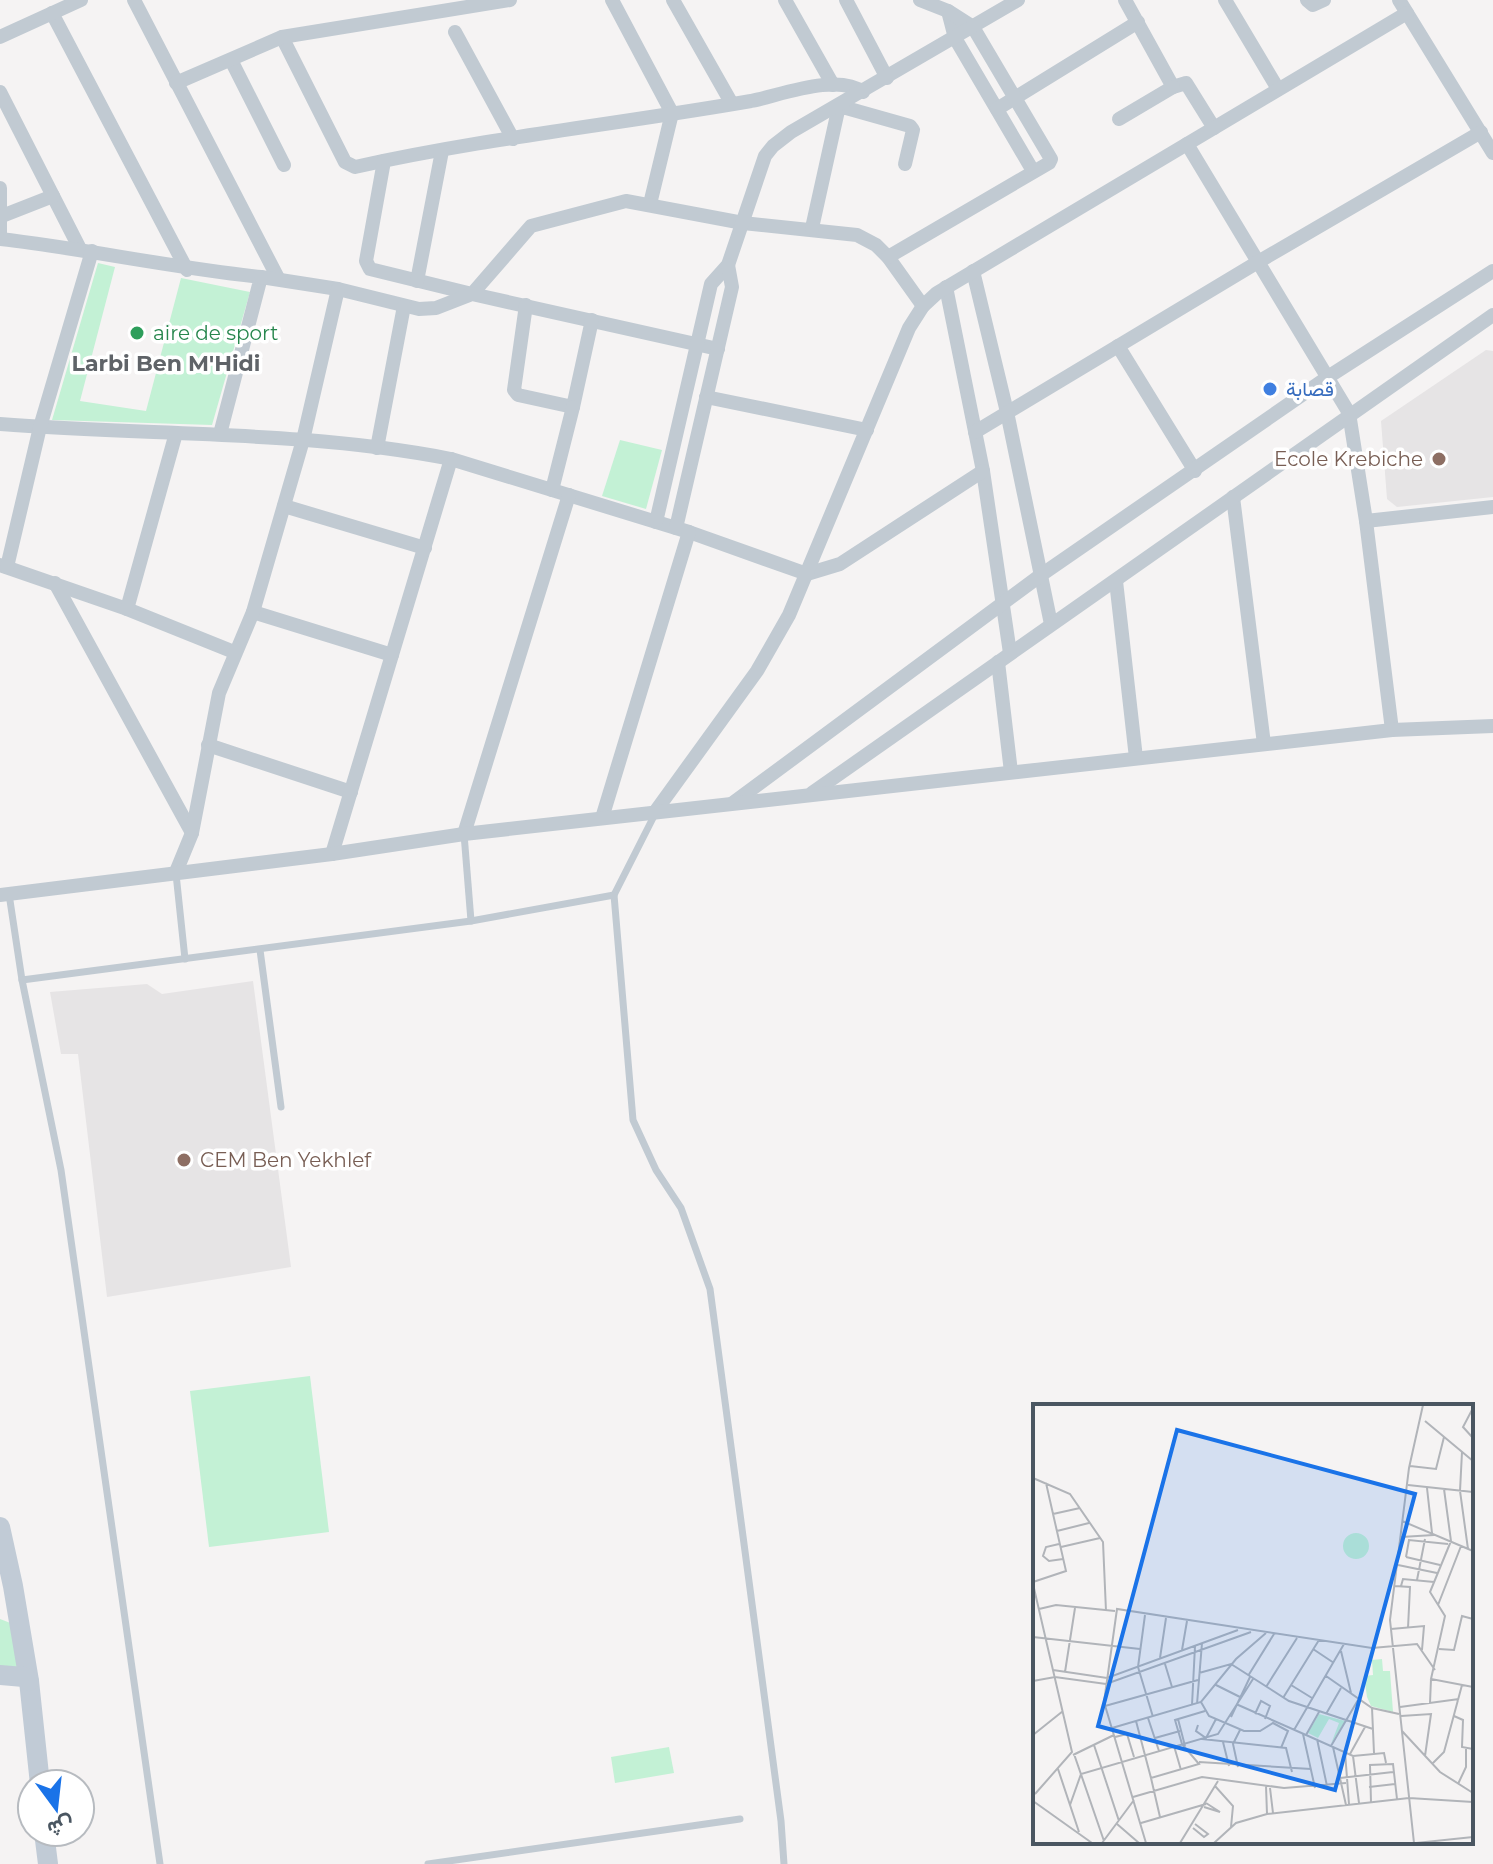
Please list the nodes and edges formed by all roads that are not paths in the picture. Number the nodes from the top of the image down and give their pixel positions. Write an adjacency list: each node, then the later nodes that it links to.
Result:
1 (81, 0): 16 (street)
2 (134, 0): 25 (street)
3 (510, 0): 21 (street)
4 (612, 0): 35 (street)
5 (673, 0): 32 (street)
6 (785, 0): 26 (street)
7 (846, 0): 24 (street)
8 (920, 0): 15 (street)
9 (1125, 0): 17 (street)
10 (1225, 0): 28 (street)
11 (1307, 0): 12 (street)
12 (1324, 0)
13 (1015, 1): 18 (street)
14 (1403, 6): 28 (street); 38 (street)
15 (948, 11): 18 (street); 22 (street)
16 (52, 13): 20 (street); 59 (street)
17 (1138, 22): 27 (street); 31 (street)
18 (973, 27): 22 (street); 31 (street)
19 (455, 32): 39 (street)
20 (0, 37)
21 (282, 37): 23 (street); 43 (street)
22 (955, 38): 24 (street); 34 (street)
23 (231, 60): 25 (street); 45 (street)
24 (887, 78): 30 (street)
25 (176, 83): 63 (street)
26 (833, 85): 30 (street); 32 (street)
27 (1173, 87): 36 (street); 37 (street)
28 (1278, 89): 37 (street)
29 (0, 92): 48 (street)
30 (863, 92): 33 (street)
31 (1015, 98): 34 (street); 46 (street)
32 (732, 104): 35 (street)
33 (839, 106): 44 (street); 51 (street); 52 (street)
34 (997, 109): 46 (street)
35 (672, 113): 39 (street); 49 (street)
36 (1119, 119)
37 (1214, 128): 40 (street)
38 (1481, 132): 42 (street); 57 (street)
39 (513, 139): 41 (street)
40 (1187, 144): 57 (street); 60 (street)
41 (442, 151): 43 (street); 64 (street)
42 (1493, 153)
43 (384, 161): 64 (street)
44 (905, 164)
45 (284, 165)
46 (1033, 171): 56 (street)
47 (0, 188): 50 (street)
48 (53, 196): 50 (street); 55 (street)
49 (650, 204): 51 (street); 67 (street)
50 (2, 216): 53 (street)
51 (743, 223): 52 (street); 58 (street)
52 (812, 228): 56 (street)
53 (0, 233)
54 (0, 239): 55 (street)
55 (86, 250): 59 (street); 82 (street)
56 (888, 257): 70 (street)
57 (1258, 262): 74 (street); 76 (street)
58 (728, 265): 73 (street); 75 (street)
59 (187, 270): 62 (street)
60 (973, 271): 65 (street); 79 (street)
61 (1493, 271): 76 (street)
62 (261, 277): 63 (street); 86 (street)
63 (278, 278): 66 (street)
64 (417, 281): 67 (street)
65 (946, 287): 70 (street); 84 (street)
66 (338, 289): 69 (street); 88 (street)
67 (472, 294): 68 (street); 69 (street)
68 (526, 305): 72 (street); 78 (street)
69 (404, 306): 90 (street)
70 (923, 306): 83 (street)
71 (1493, 315): 80 (street)
72 (592, 320): 73 (street); 78 (street)
73 (698, 343): 75 (street); 87 (street)
74 (1118, 346): 79 (street); 93 (street)
75 (718, 349): 77 (street)
76 (1328, 377): 80 (street); 93 (street)
77 (706, 397): 83 (street); 89 (street)
78 (573, 407): 94 (street)
79 (1007, 412): 84 (street); 105 (street)
80 (1349, 413): 96 (street); 99 (street)
81 (0, 424): 82 (street)
82 (40, 427): 85 (street); 103 (street)
83 (867, 430): 104 (street)
84 (975, 432): 92 (street)
85 (176, 433): 86 (street); 109 (street)
86 (220, 434): 88 (street)
87 (675, 439): 89 (street); 100 (street)
88 (303, 440): 90 (street); 97 (street)
89 (695, 444): 101 (street)
90 (377, 448): 91 (street)
91 (451, 459): 94 (street); 102 (street)
92 (983, 471): 104 (street); 108 (street)
93 (1195, 471): 105 (street)
94 (552, 490): 95 (street)
95 (569, 495): 100 (street); 128 (street)
96 (1233, 497): 106 (street); 118 (street)
97 (284, 506): 102 (street); 110 (street)
98 (1493, 507): 99 (street)
99 (1366, 521): 117 (street)
100 (656, 522): 101 (street)
101 (682, 530): 104 (street); 126 (street)
102 (425, 548): 114 (street)
103 (3, 566): 107 (street)
104 (807, 574): 125 (street)
105 (1041, 575): 108 (street); 111 (street)
106 (1116, 581): 111 (street); 120 (street)
107 (55, 583): 109 (street); 127 (street)
108 (1003, 601): 113 (street); 124 (street)
109 (127, 609): 112 (street)
110 (253, 612): 112 (street); 114 (street)
111 (1051, 624): 113 (street)
112 (234, 652): 119 (street)
113 (1010, 653): 115 (street)
114 (392, 655): 122 (street)
115 (998, 662): 121 (street); 123 (street)
116 (1493, 726): 117 (street)
117 (1392, 730): 118 (street)
118 (1264, 744): 120 (street)
119 (208, 745): 122 (street); 127 (street)
120 (1136, 758): 121 (street)
121 (1011, 772): 123 (street)
122 (351, 792): 129 (street)
123 (808, 795): 124 (street)
124 (733, 803): 125 (street)
125 (655, 812): 126 (street); 132 (lane)
126 (602, 818): 128 (street)
127 (192, 833): 130 (street)
128 (464, 834): 129 (street); 133 (lane)
129 (332, 854): 130 (street)
130 (176, 872): 131 (street); 135 (lane)
131 (4, 894): 136 (lane)
132 (614, 895): 133 (lane); 146 (lane)
133 (471, 921): 134 (lane)
134 (260, 950): 135 (lane); 137 (lane)
135 (185, 959): 136 (lane)
136 (22, 980): 144 (lane)
137 (281, 1107)
138 (0, 1527): 139 (main road)
139 (7, 1591): 141 (main road)
140 (0, 1675): 141 (main road)
141 (29, 1681): 142 (main road)
142 (38, 1768)
143 (740, 1819): 145 (lane)
144 (160, 1864)
145 (428, 1864)
146 (784, 1864)

